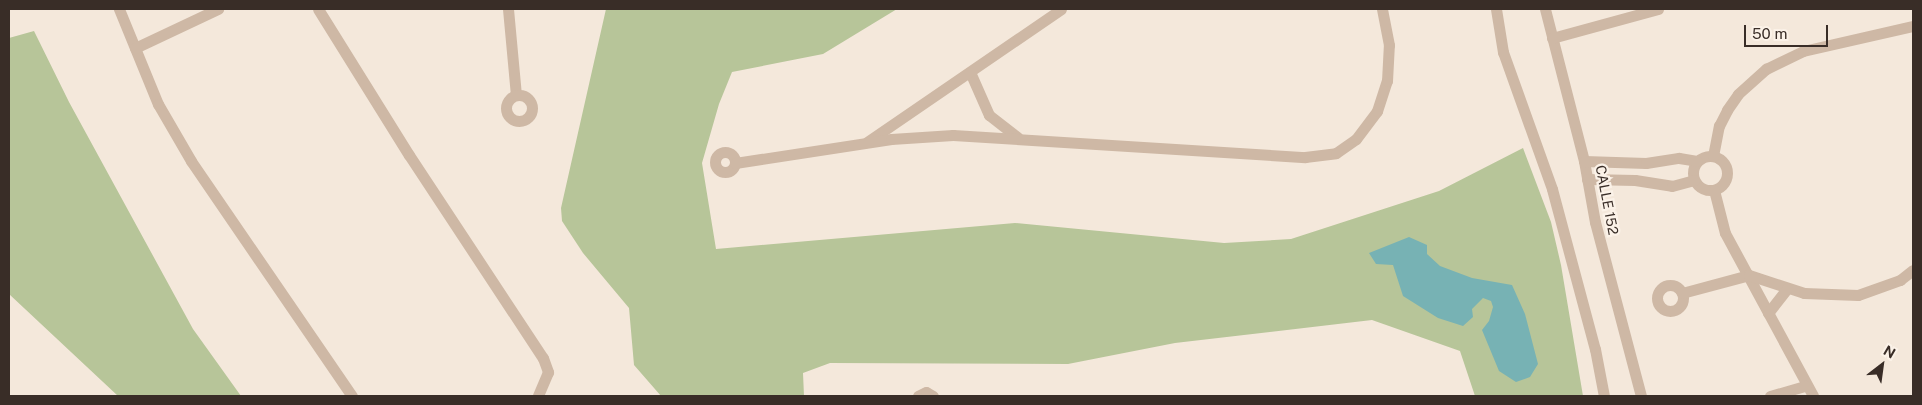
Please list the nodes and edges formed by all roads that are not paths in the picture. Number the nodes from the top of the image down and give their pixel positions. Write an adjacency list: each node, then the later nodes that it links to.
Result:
1 (119, 9): 12 (street)
2 (218, 9): 12 (street)
3 (318, 9): 31 (street)
4 (508, 9): 14 (street)
5 (1062, 9): 13 (street)
6 (1382, 9): 15 (street)
7 (1496, 9): 34 (street)
8 (1545, 9): 11 (street, CALLE 152)
9 (1658, 9): 11 (street)
10 (1913, 26): 17 (street)
11 (1552, 38): 18 (street, CALLE 152)
12 (135, 48): 30 (street)
13 (970, 72): 15 (street); 16 (street)
14 (516, 96)
15 (1016, 138): 16 (street)
16 (865, 143): 20 (street)
17 (1713, 156): 19 (street); 23 (street)
18 (1584, 161): 19 (street); 21 (street, CALLE 152)
19 (1697, 161): 22 (street)
20 (735, 163)
21 (1587, 179): 22 (street); 35 (street, CALLE 152)
22 (1694, 180): 23 (street)
23 (1714, 190): 25 (street)
24 (1913, 270): 26 (street)
25 (1749, 275): 26 (street); 27 (street); 28 (street)
26 (1787, 289): 28 (street)
27 (1682, 293)
28 (1768, 313): 29 (street)
29 (1806, 386): 36 (street); 37 (street)
30 (352, 396)
31 (538, 396)
32 (918, 396): 33 (street)
33 (933, 396)
34 (1604, 396)
35 (1641, 396)
36 (1770, 396)
37 (1813, 396)

